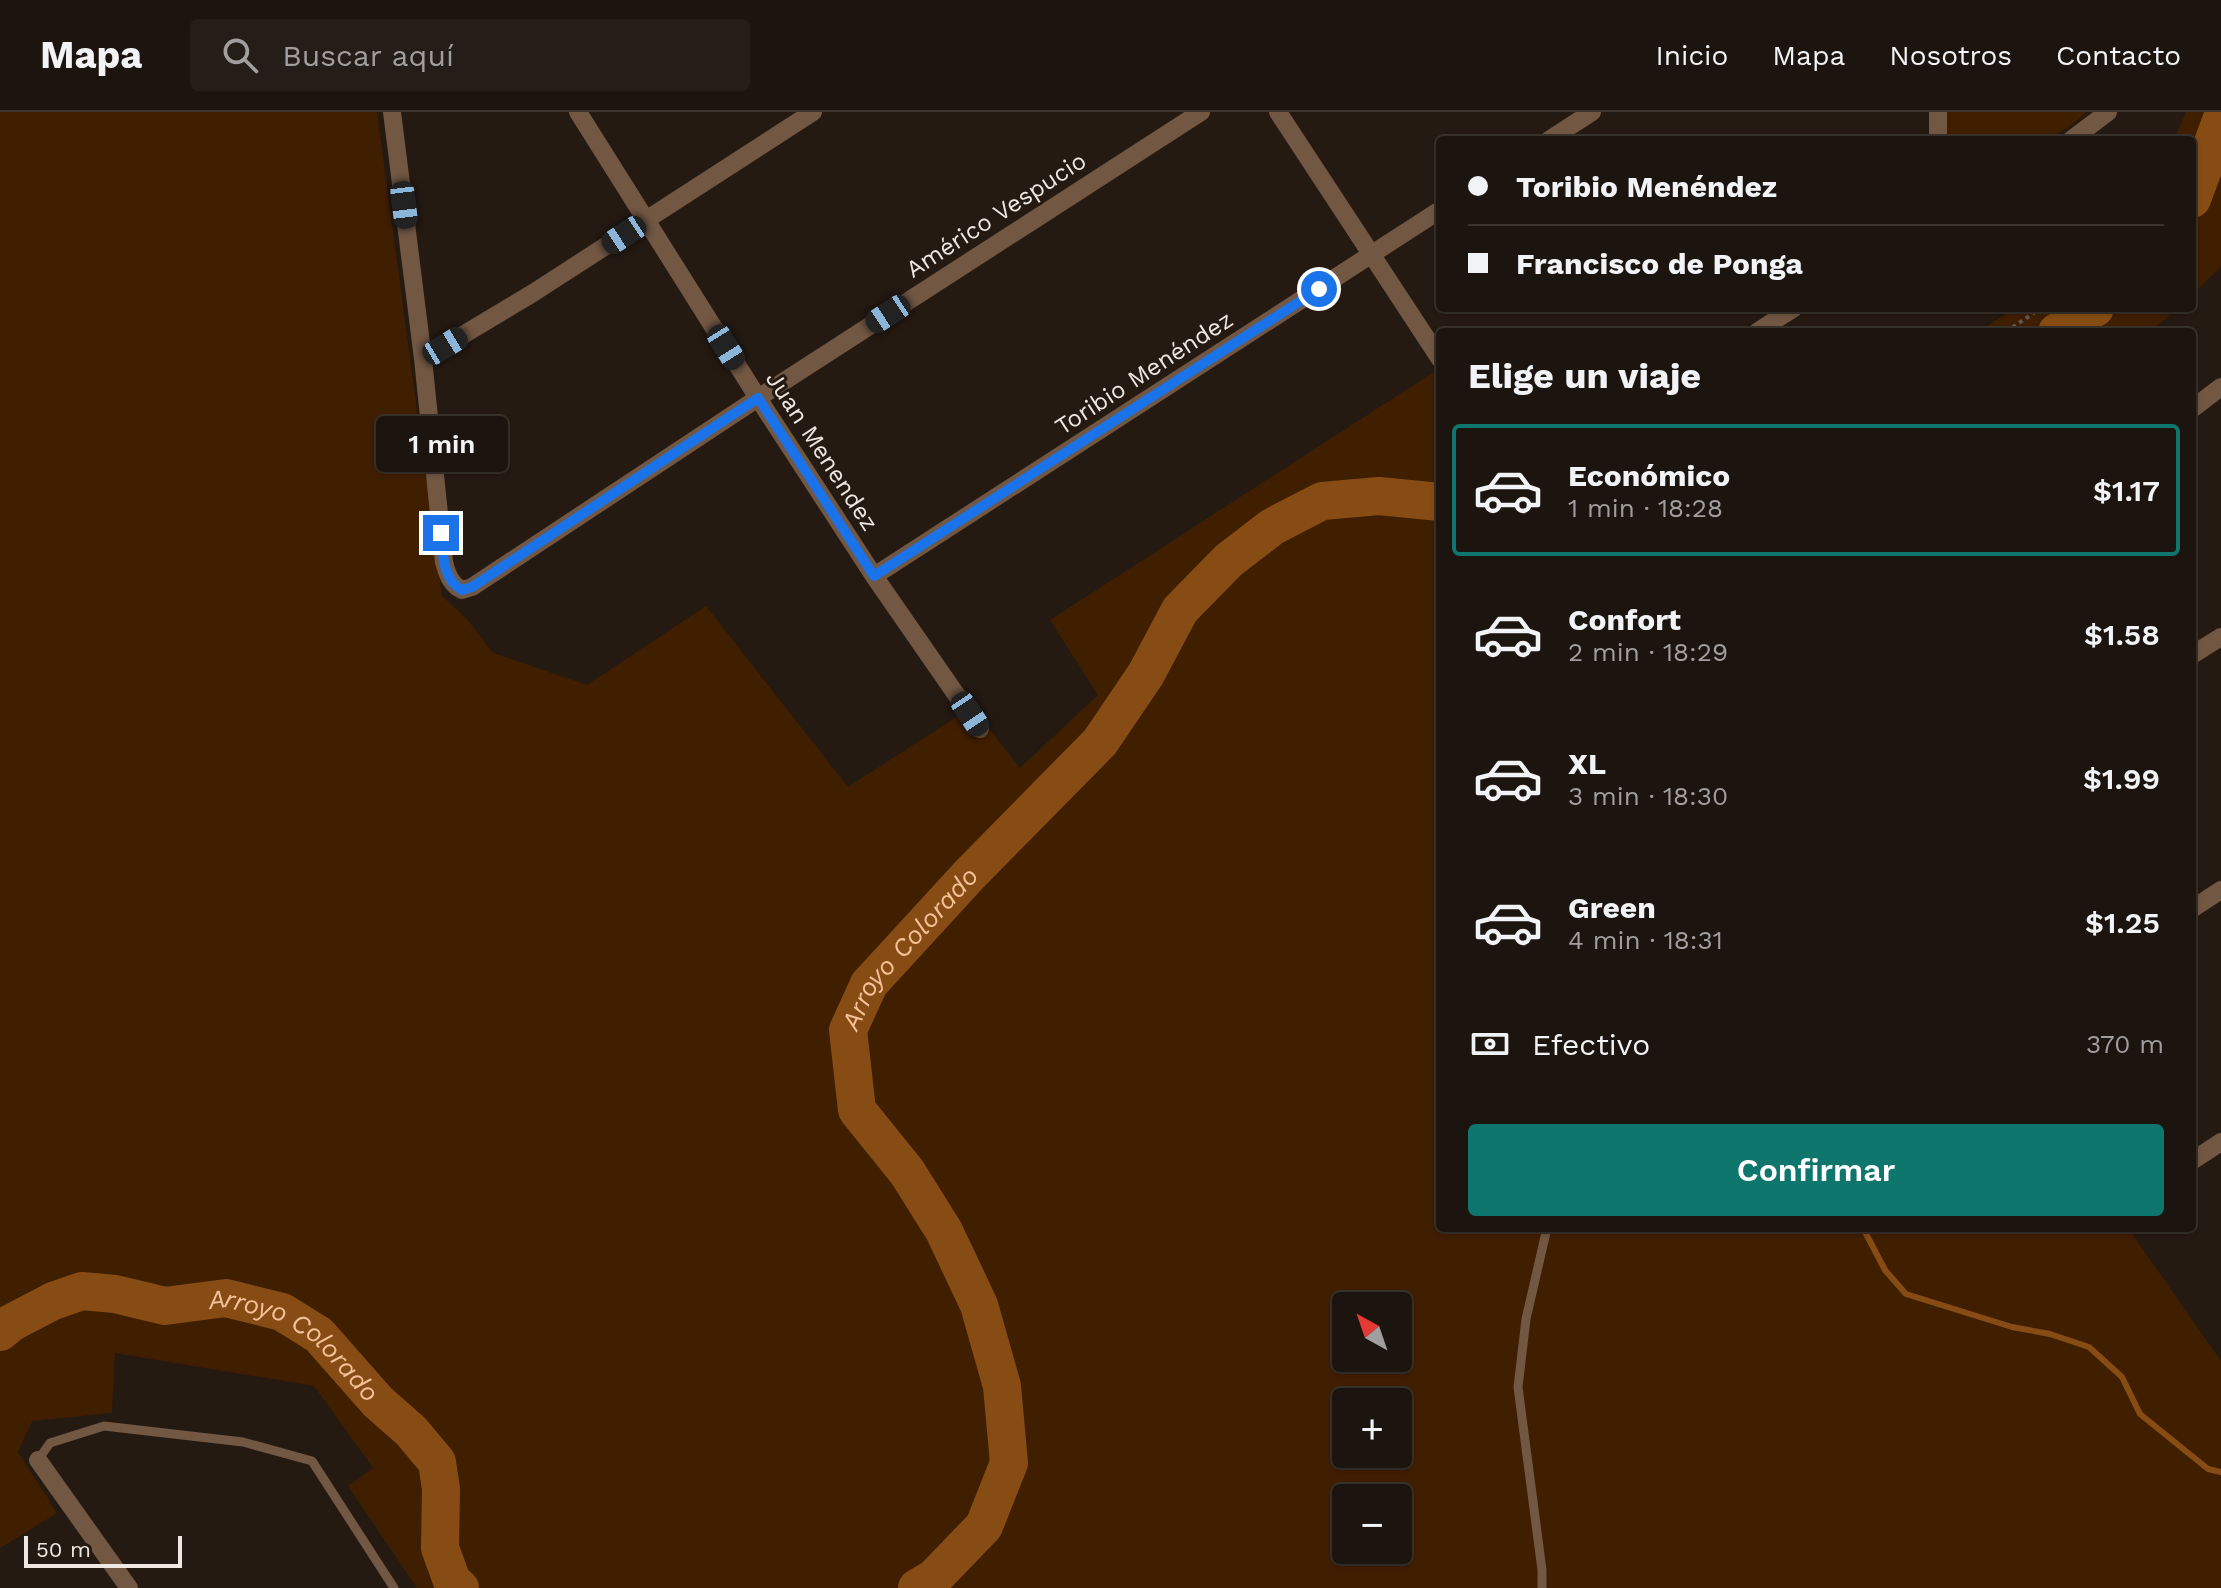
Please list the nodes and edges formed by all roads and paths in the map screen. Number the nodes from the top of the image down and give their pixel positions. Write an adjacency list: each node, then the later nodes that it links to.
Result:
1 (392, 112): 20 (street)
2 (578, 112): 13 (street, Juan Menendez)
3 (813, 112): 13 (street)
4 (1201, 112): 22 (street, Américo Vespucio)
5 (1278, 112): 14 (street)
6 (1592, 112): 9 (street)
7 (1938, 112): 10 (street)
8 (2108, 112): 11 (street)
9 (1555, 136)
10 (1938, 136)
11 (2076, 136)
12 (1436, 213): 14 (street, Toribio Menéndez)
13 (646, 220): 20 (street); 22 (street, Juan Menendez)
14 (1371, 255): 19 (street); 24 (street, Toribio Menéndez)
15 (1788, 312): 17 (street)
16 (2035, 312): 18 (path)
17 (1763, 328)
18 (2012, 328)
19 (1436, 353)
20 (423, 359): 22 (street, Américo Vespucio)
21 (2221, 387): 23 (street)
22 (758, 398): 24 (street, Juan Menendez)
23 (2196, 406)
24 (874, 576): 27 (street, Juan Menendez)
25 (2221, 637): 26 (street)
26 (2196, 653)
27 (980, 729)
28 (2221, 890): 29 (street)
29 (2196, 906)
30 (2221, 1142): 31 (street)
31 (2196, 1158)
32 (1546, 1232): 36 (lane)
33 (38, 1460): 34 (street); 35 (lane)
34 (124, 1586)
35 (394, 1588)
36 (1542, 1588)

